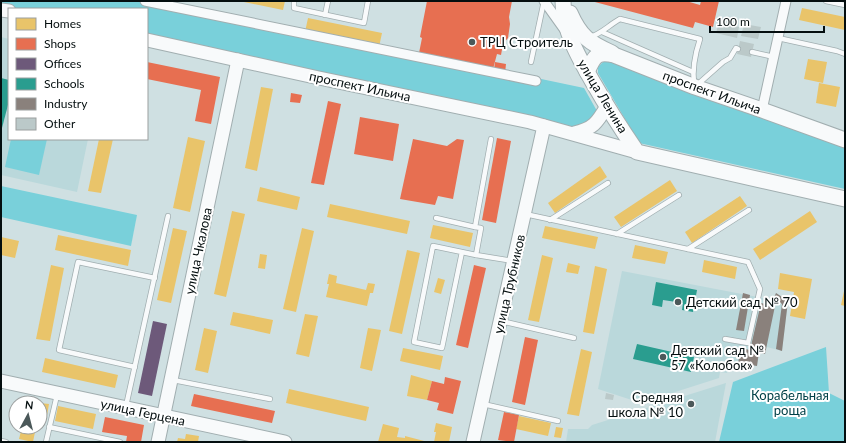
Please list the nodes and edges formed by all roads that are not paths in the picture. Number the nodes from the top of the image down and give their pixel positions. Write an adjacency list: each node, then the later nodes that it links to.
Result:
1 (145, 1): 25 (street)
2 (294, 1): 10 (lane)
3 (328, 1): 10 (lane)
4 (368, 1): 10 (lane)
5 (544, 1): 13 (street, улица Ленина); 22 (lane)
6 (564, 1): 13 (main road, улица Ленина); 14 (main road, улица Ленина)
7 (786, 1): 12 (street)
8 (826, 1): 9 (lane)
9 (845, 5)
10 (325, 14)
11 (602, 32): 14 (lane); 24 (lane); 24 (lane)
12 (778, 38): 18 (lane); 20 (street)
13 (571, 39): 23 (main road, улица Ленина)
14 (586, 39): 19 (main road, улица Ленина)
15 (148, 40): 21 (street, проспект Ильича)
16 (738, 49): 26 (lane)
17 (752, 52): 20 (lane)
18 (845, 54)
19 (614, 55): 23 (main road, проспект Ильича); 26 (main road, проспект Ильича)
20 (774, 57): 28 (street)
21 (238, 60): 29 (street, проспект Ильича); 53 (street, улица Чкалова)
22 (531, 62)
23 (587, 72): 27 (main road, улица Ленина)
24 (693, 72): 26 (lane)
25 (536, 81)
26 (695, 87): 28 (main road, проспект Ильича)
27 (607, 106): 30 (street); 33 (main road, улица Ленина)
28 (762, 110): 32 (main road, проспект Ильича)
29 (544, 126): 30 (street, проспект Ильича); 38 (street, улица Трубников)
30 (574, 133): 33 (street, проспект Ильича)
31 (491, 139): 42 (lane)
32 (845, 140)
33 (637, 152): 36 (main road, проспект Ильича)
34 (608, 183): 41 (lane)
35 (679, 195): 43 (lane)
36 (845, 200)
37 (749, 210): 44 (lane)
38 (525, 214): 41 (lane); 47 (street, улица Трубников)
39 (168, 216): 48 (lane)
40 (436, 218): 42 (lane)
41 (550, 220): 43 (lane)
42 (475, 227): 46 (lane)
43 (617, 234): 44 (lane)
44 (688, 250): 51 (lane)
45 (462, 252): 45 (lane); 46 (lane)
46 (476, 255): 47 (lane)
47 (514, 261): 49 (street, улица Трубников)
48 (155, 278): 52 (lane); 52 (lane)
49 (501, 321): 50 (lane); 57 (street, улица Трубников)
50 (574, 338)
51 (725, 339)
52 (135, 367): 58 (lane)
53 (171, 379): 56 (lane); 59 (street, улица Чкалова)
54 (1, 381): 55 (street, улица Герцена)
55 (57, 393): 58 (street, улица Герцена); 61 (lane)
56 (270, 399)
57 (482, 404): 60 (lane); 68 (street, улица Трубников)
58 (126, 408): 59 (street, улица Герцена)
59 (164, 416): 66 (street, улица Чкалова); 67 (street, улица Герцена)
60 (558, 421)
61 (49, 427): 64 (lane); 65 (lane)
62 (1, 441): 63 (lane)
63 (6, 442)
64 (46, 442)
65 (120, 442)
66 (158, 442)
67 (285, 442)
68 (473, 442)

